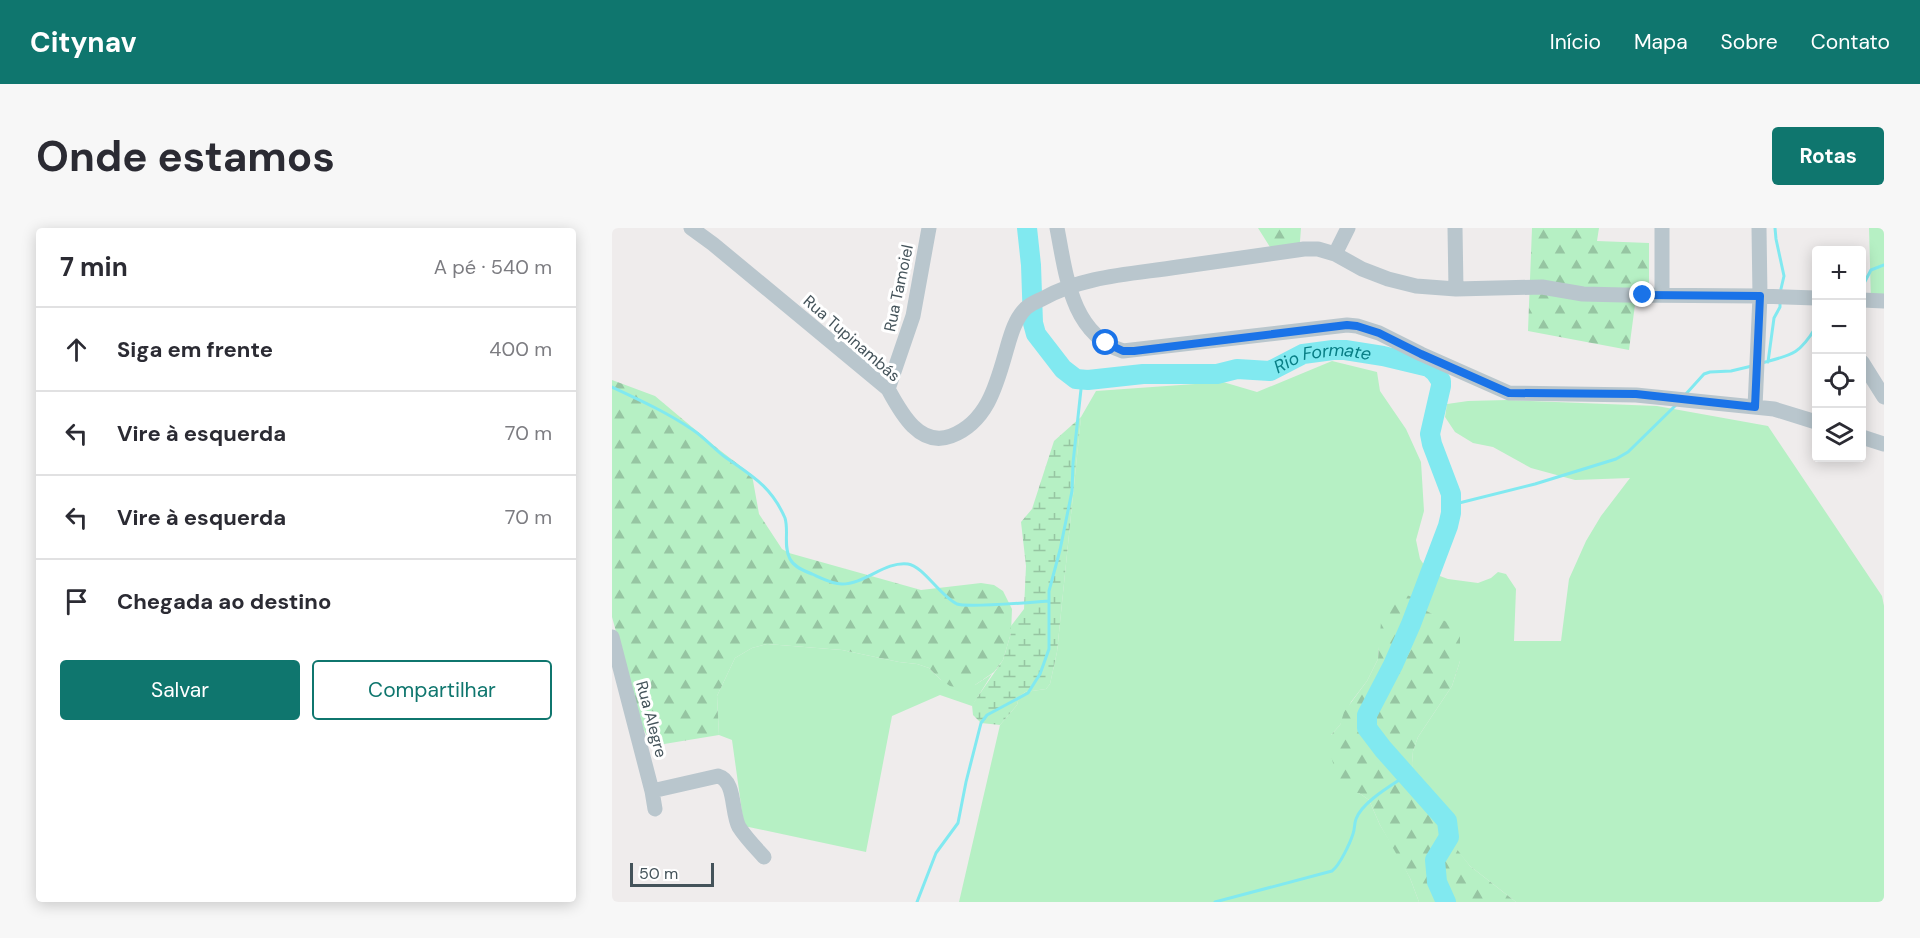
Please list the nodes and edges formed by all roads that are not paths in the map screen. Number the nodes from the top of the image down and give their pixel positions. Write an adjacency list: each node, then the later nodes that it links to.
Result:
1 (691, 228): 9 (street, Rua Tupinambás)
2 (713, 228): 9 (street)
3 (929, 228): 19 (street, Rua Tamoiel)
4 (1057, 228): 11 (street)
5 (1348, 228): 10 (street)
6 (1455, 228): 12 (street)
7 (1662, 228): 13 (street)
8 (1759, 228): 14 (street)
9 (713, 244): 19 (street, Rua Tupinambás)
10 (1335, 254): 11 (street); 12 (street)
11 (1068, 286): 19 (street, Rua Tupinambás); 21 (street)
12 (1456, 289): 13 (street)
13 (1662, 294): 14 (street)
14 (1760, 296): 15 (street); 21 (street)
15 (1812, 298)
16 (1866, 300): 17 (street)
17 (1884, 301)
18 (1866, 368): 20 (street)
19 (888, 389)
20 (1884, 397)
21 (1755, 407): 22 (street)
22 (1812, 421)
23 (1866, 438): 24 (street)
24 (1884, 444)
25 (612, 637): 26 (street, Rua Alegre)
26 (652, 791): 27 (street, Rua Alegre); 28 (street)
27 (655, 809)
28 (764, 857)

